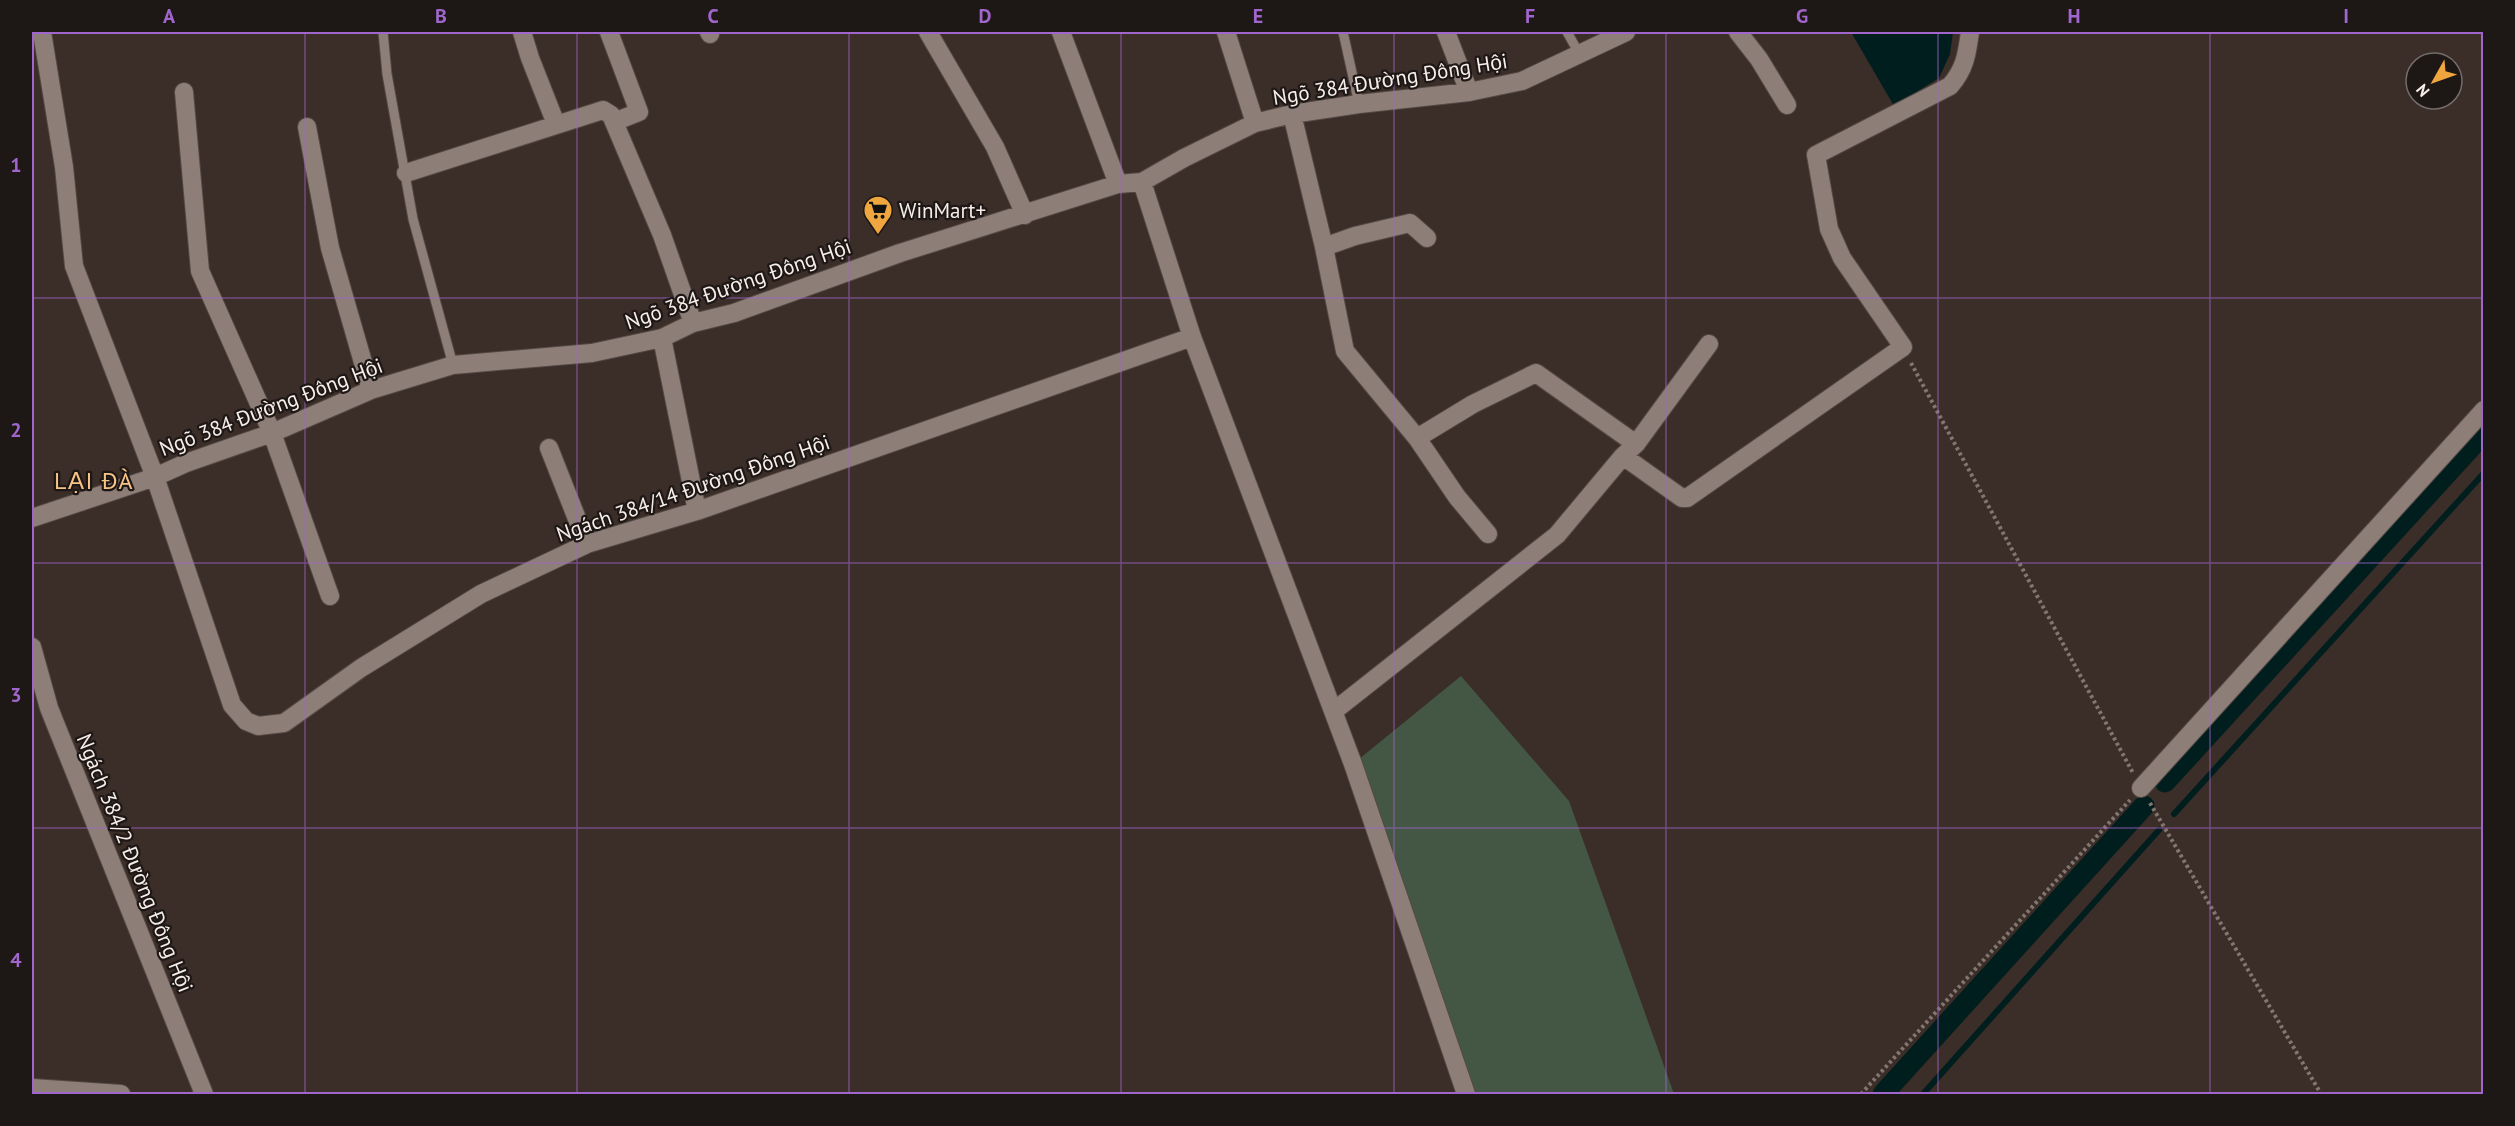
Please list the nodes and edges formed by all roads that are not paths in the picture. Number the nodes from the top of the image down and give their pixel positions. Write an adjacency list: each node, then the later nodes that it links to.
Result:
1 (42, 32): 41 (street, Ngách 384/14 Đường Đông Hội)
2 (382, 32): 24 (lane)
3 (522, 32): 22 (street)
4 (609, 32): 20 (street)
5 (928, 32): 27 (street)
6 (1061, 32): 26 (street)
7 (1226, 32): 21 (street)
8 (1343, 32): 17 (lane)
9 (1446, 32): 16 (street)
10 (1567, 32): 14 (lane)
11 (1626, 32): 14 (street, Ngõ 384 Đường Đông Hội)
12 (1738, 32): 18 (street)
13 (1970, 32): 40 (street)
14 (1580, 55): 16 (street, Ngõ 384 Đường Đông Hội)
15 (184, 92): 37 (street)
16 (1469, 92): 17 (street, Ngõ 384 Đường Đông Hội)
17 (1359, 104): 19 (street, Ngõ 384 Đường Đông Hội)
18 (1787, 105)
19 (1292, 114): 21 (street, Ngõ 384 Đường Đông Hội); 29 (street)
20 (614, 122): 22 (street); 30 (street)
21 (1255, 123): 25 (street, Ngõ 384 Đường Đông Hội)
22 (556, 124): 24 (street)
23 (307, 127): 35 (street)
24 (406, 173): 34 (lane)
25 (1142, 182): 26 (street, Ngõ 384 Đường Đông Hội); 31 (street)
26 (1118, 184): 27 (street, Ngõ 384 Đường Đông Hội)
27 (1025, 214): 30 (street, Ngõ 384 Đường Đông Hội)
28 (1427, 238): 29 (street)
29 (1324, 247): 38 (street)
30 (693, 322): 32 (street, Ngõ 384 Đường Đông Hội)
31 (1192, 337): 42 (street, Ngách 384/14 Đường Đông Hội); 48 (street)
32 (662, 338): 34 (street, Ngõ 384 Đường Đông Hội); 42 (street)
33 (1709, 344): 40 (street)
34 (453, 365): 35 (street, Ngõ 384 Đường Đông Hội)
35 (370, 390): 37 (street, Ngõ 384 Đường Đông Hội)
36 (2484, 410): 49 (street)
37 (272, 433): 41 (street, Ngõ 384 Đường Đông Hội); 46 (street)
38 (1417, 438): 40 (street); 44 (street)
39 (549, 448): 45 (street)
40 (1630, 450): 48 (street)
41 (155, 477): 43 (street, Ngõ 384 Đường Đông Hội); 45 (street, Ngách 384/14 Đường Đông Hội)
42 (697, 512): 45 (street, Ngách 384/14 Đường Đông Hội)
43 (32, 518)
44 (1488, 534)
45 (587, 544)
46 (330, 596)
47 (32, 647): 52 (street, Ngách 384/2 Đường Đông Hội)
48 (1334, 711): 53 (street)
49 (2141, 789)
50 (32, 1088): 51 (street)
51 (121, 1095)
52 (204, 1095)
53 (1466, 1095)

